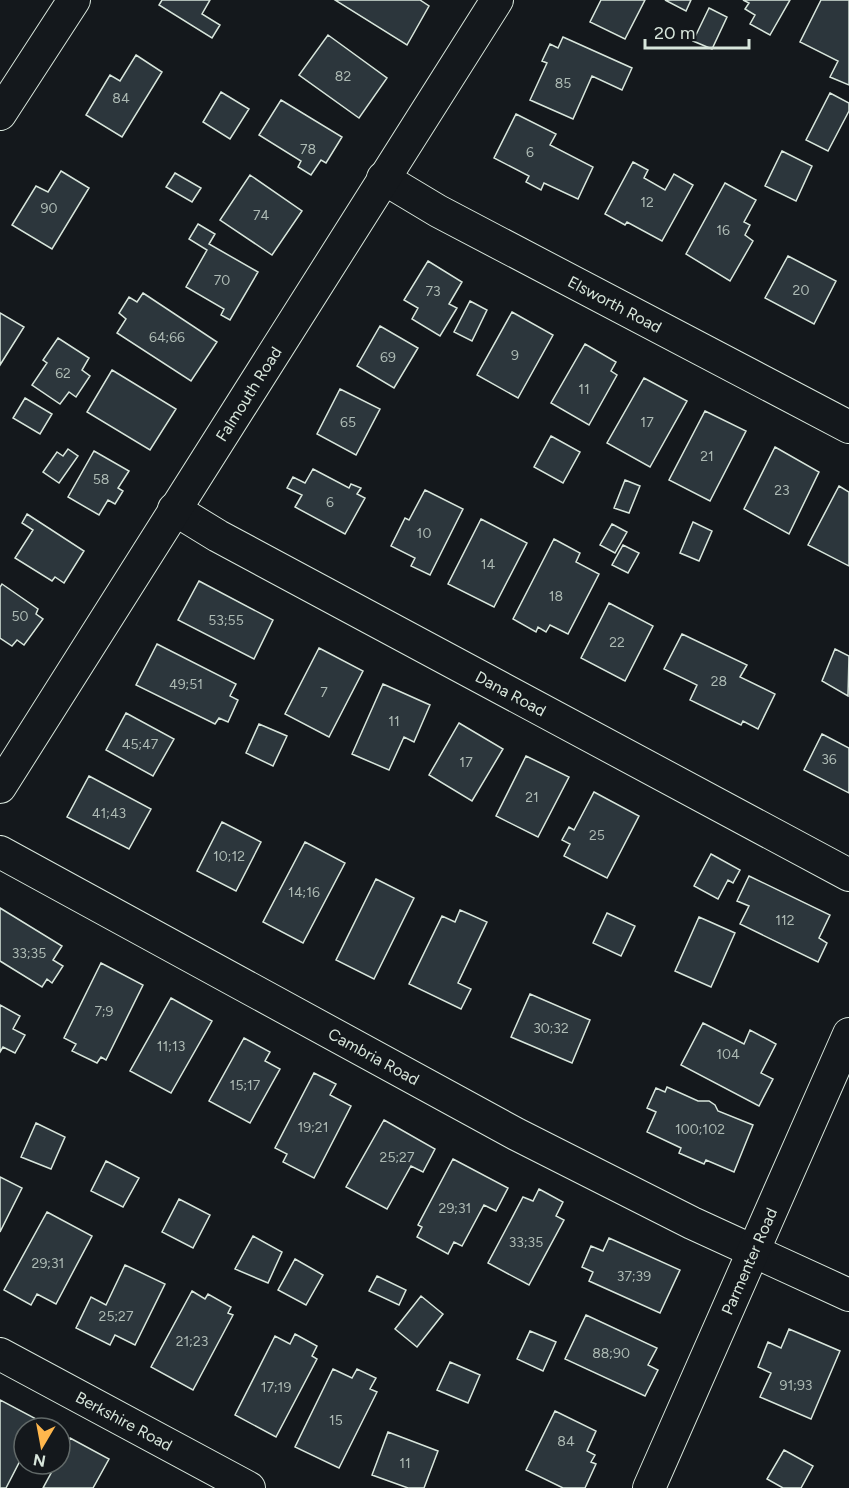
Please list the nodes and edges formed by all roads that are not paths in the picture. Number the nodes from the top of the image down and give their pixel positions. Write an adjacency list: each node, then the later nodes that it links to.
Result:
1 (74, 0): 3 (street)
2 (497, 0): 5 (street, Falmouth Road)
3 (9, 79): 4 (street)
4 (0, 114)
5 (384, 178): 6 (street, Elsworth Road); 7 (street, Falmouth Road)
6 (849, 428)
7 (174, 509): 8 (street, Falmouth Road); 10 (street, Dana Road)
8 (0, 787)
9 (0, 852): 12 (street, Cambria Road)
10 (849, 875)
11 (849, 1034): 12 (street, Parmenter Road)
12 (753, 1252): 13 (street, Cambria Road); 16 (street, Parmenter Road)
13 (849, 1295)
14 (0, 1354): 15 (street, Berkshire Road)
15 (249, 1488)
16 (649, 1488)

